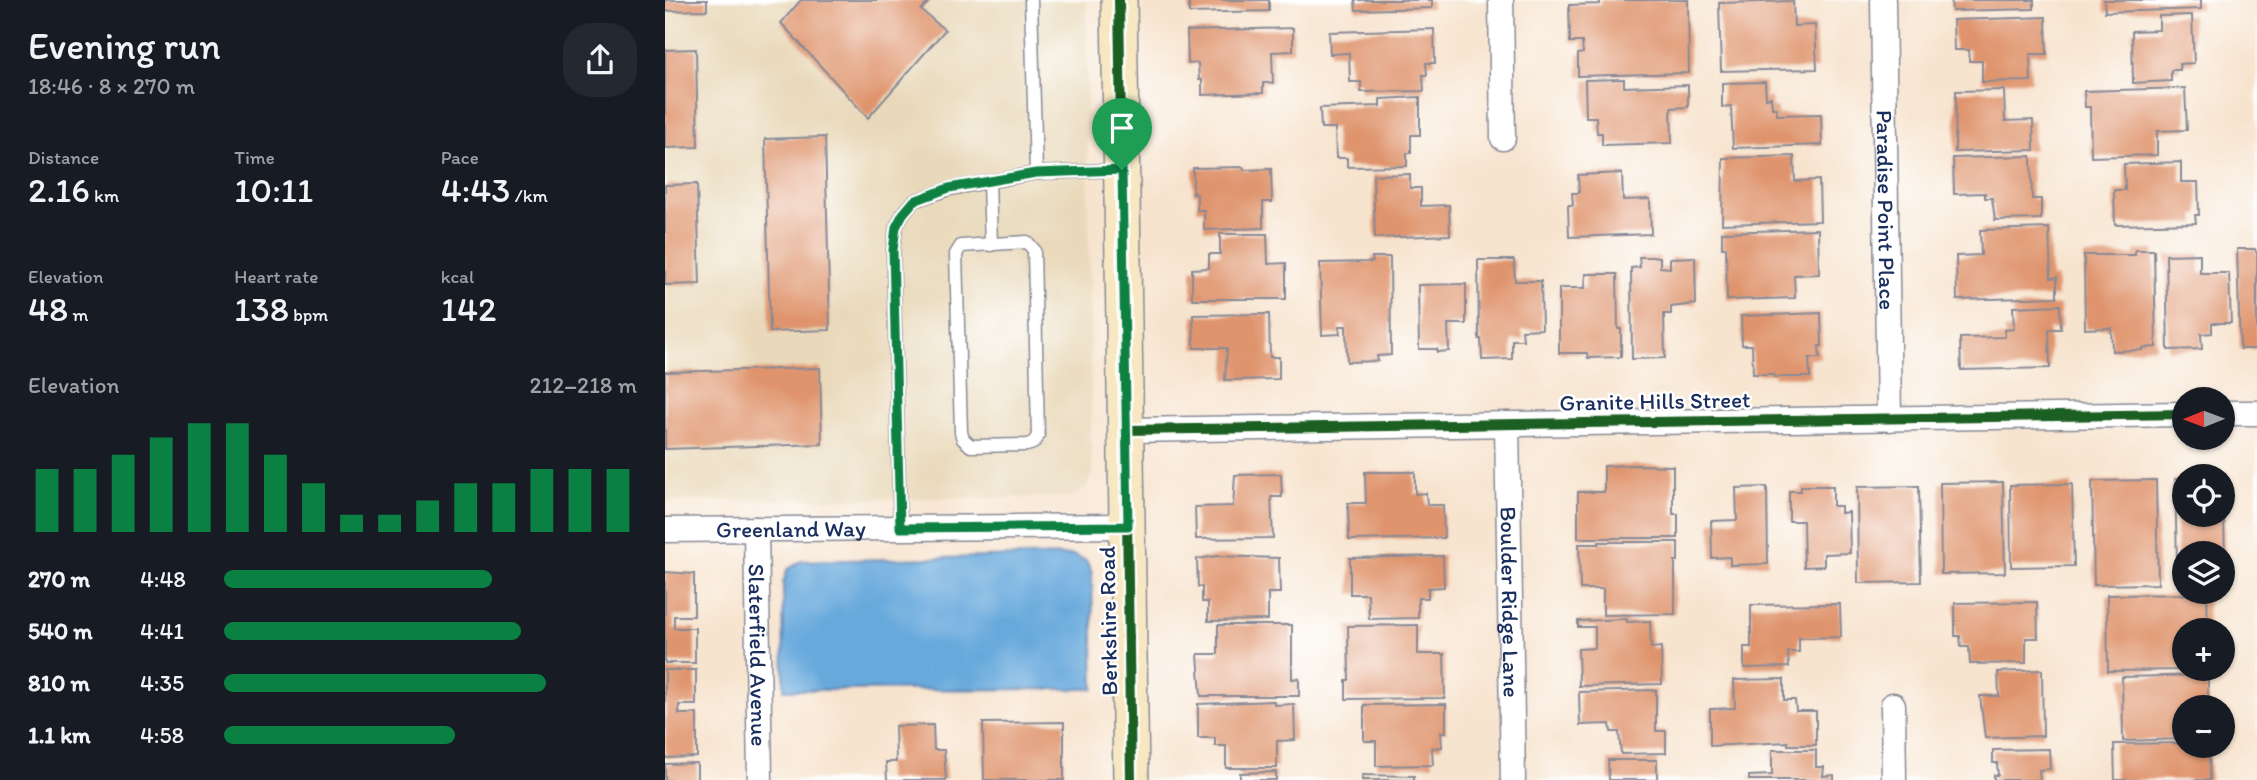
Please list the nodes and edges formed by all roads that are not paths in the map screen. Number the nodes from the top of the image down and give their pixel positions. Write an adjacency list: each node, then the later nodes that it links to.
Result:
1 (1031, 0): 7 (lane)
2 (1119, 0): 6 (street, Berkshire Road)
3 (1501, 0): 5 (street)
4 (1883, 0): 13 (street, Paradise Point Place)
5 (1503, 138)
6 (1122, 170): 7 (lane); 15 (street, Berkshire Road)
7 (1036, 173): 8 (lane)
8 (989, 182): 9 (lane); 18 (lane)
9 (991, 245): 9 (lane)
10 (2257, 413): 12 (street)
11 (2172, 414): 13 (street, Granite Hills Street)
12 (2235, 414)
13 (1889, 419): 14 (street, Granite Hills Street)
14 (1507, 424): 15 (street, Granite Hills Street); 23 (street, Boulder Ridge Lane)
15 (1126, 430): 16 (street, Berkshire Road)
16 (1128, 526): 18 (street, Greenland Way); 22 (street, Berkshire Road)
17 (756, 528): 18 (street, Greenland Way); 19 (street, Greenland Way); 21 (street, Slaterfield Avenue)
18 (900, 528)
19 (665, 530)
20 (1893, 705): 24 (street)
21 (760, 780)
22 (1131, 780)
23 (1513, 780)
24 (1894, 780)

